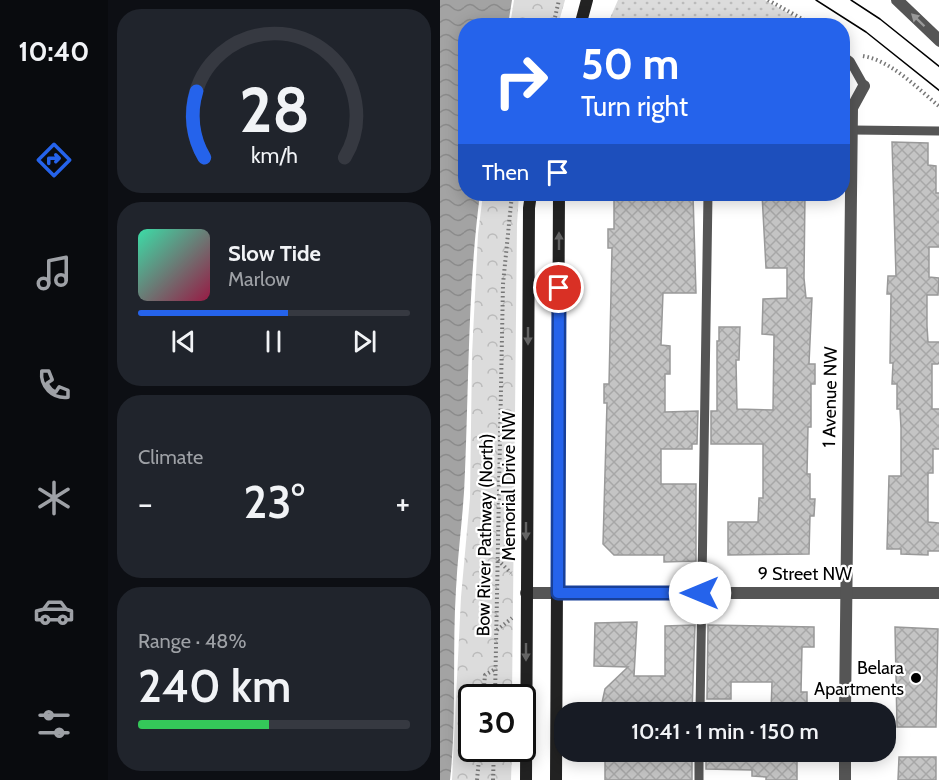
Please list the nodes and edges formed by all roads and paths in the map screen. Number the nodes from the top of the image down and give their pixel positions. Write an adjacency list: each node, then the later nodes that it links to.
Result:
1 (559, 0): 5 (path)
2 (587, 0): 6 (main road)
3 (768, 0): 7 (path)
4 (897, 0): 8 (street, one-way to 4)
5 (554, 18)
6 (582, 18)
7 (801, 18)
8 (940, 40)
9 (856, 51): 12 (path)
10 (850, 61): 11 (lane)
11 (864, 86): 13 (street, 1 Avenue NW)
12 (940, 107)
13 (852, 130): 14 (lane); 19 (street, 1 Avenue NW)
14 (940, 131)
15 (511, 201): 24 (path, Bow River Pathway (North))
16 (530, 201): 20 (main road, Memorial Drive NW, one-way to 20)
17 (559, 201): 21 (main road, one-way to 17)
18 (708, 201): 22 (lane)
19 (845, 592): 22 (street, 9 Street NW); 23 (street, 9 Street NW); 28 (street, 1 Avenue NW)
20 (526, 593): 21 (street, 9 Street NW); 35 (main road, Memorial Drive NW, one-way to 35)
21 (558, 593): 22 (street, 9 Street NW); 36 (main road)
22 (700, 593): 27 (lane)
23 (940, 593)
24 (496, 669): 25 (path); 26 (path, Bow River Pathway (North))
25 (484, 684)
26 (495, 684)
27 (700, 702)
28 (845, 702)
29 (479, 762): 33 (path)
30 (494, 762): 34 (path)
31 (699, 762): 37 (lane)
32 (845, 762): 38 (street)
33 (477, 780)
34 (493, 780)
35 (526, 780)
36 (556, 780)
37 (699, 780)
38 (845, 780)

